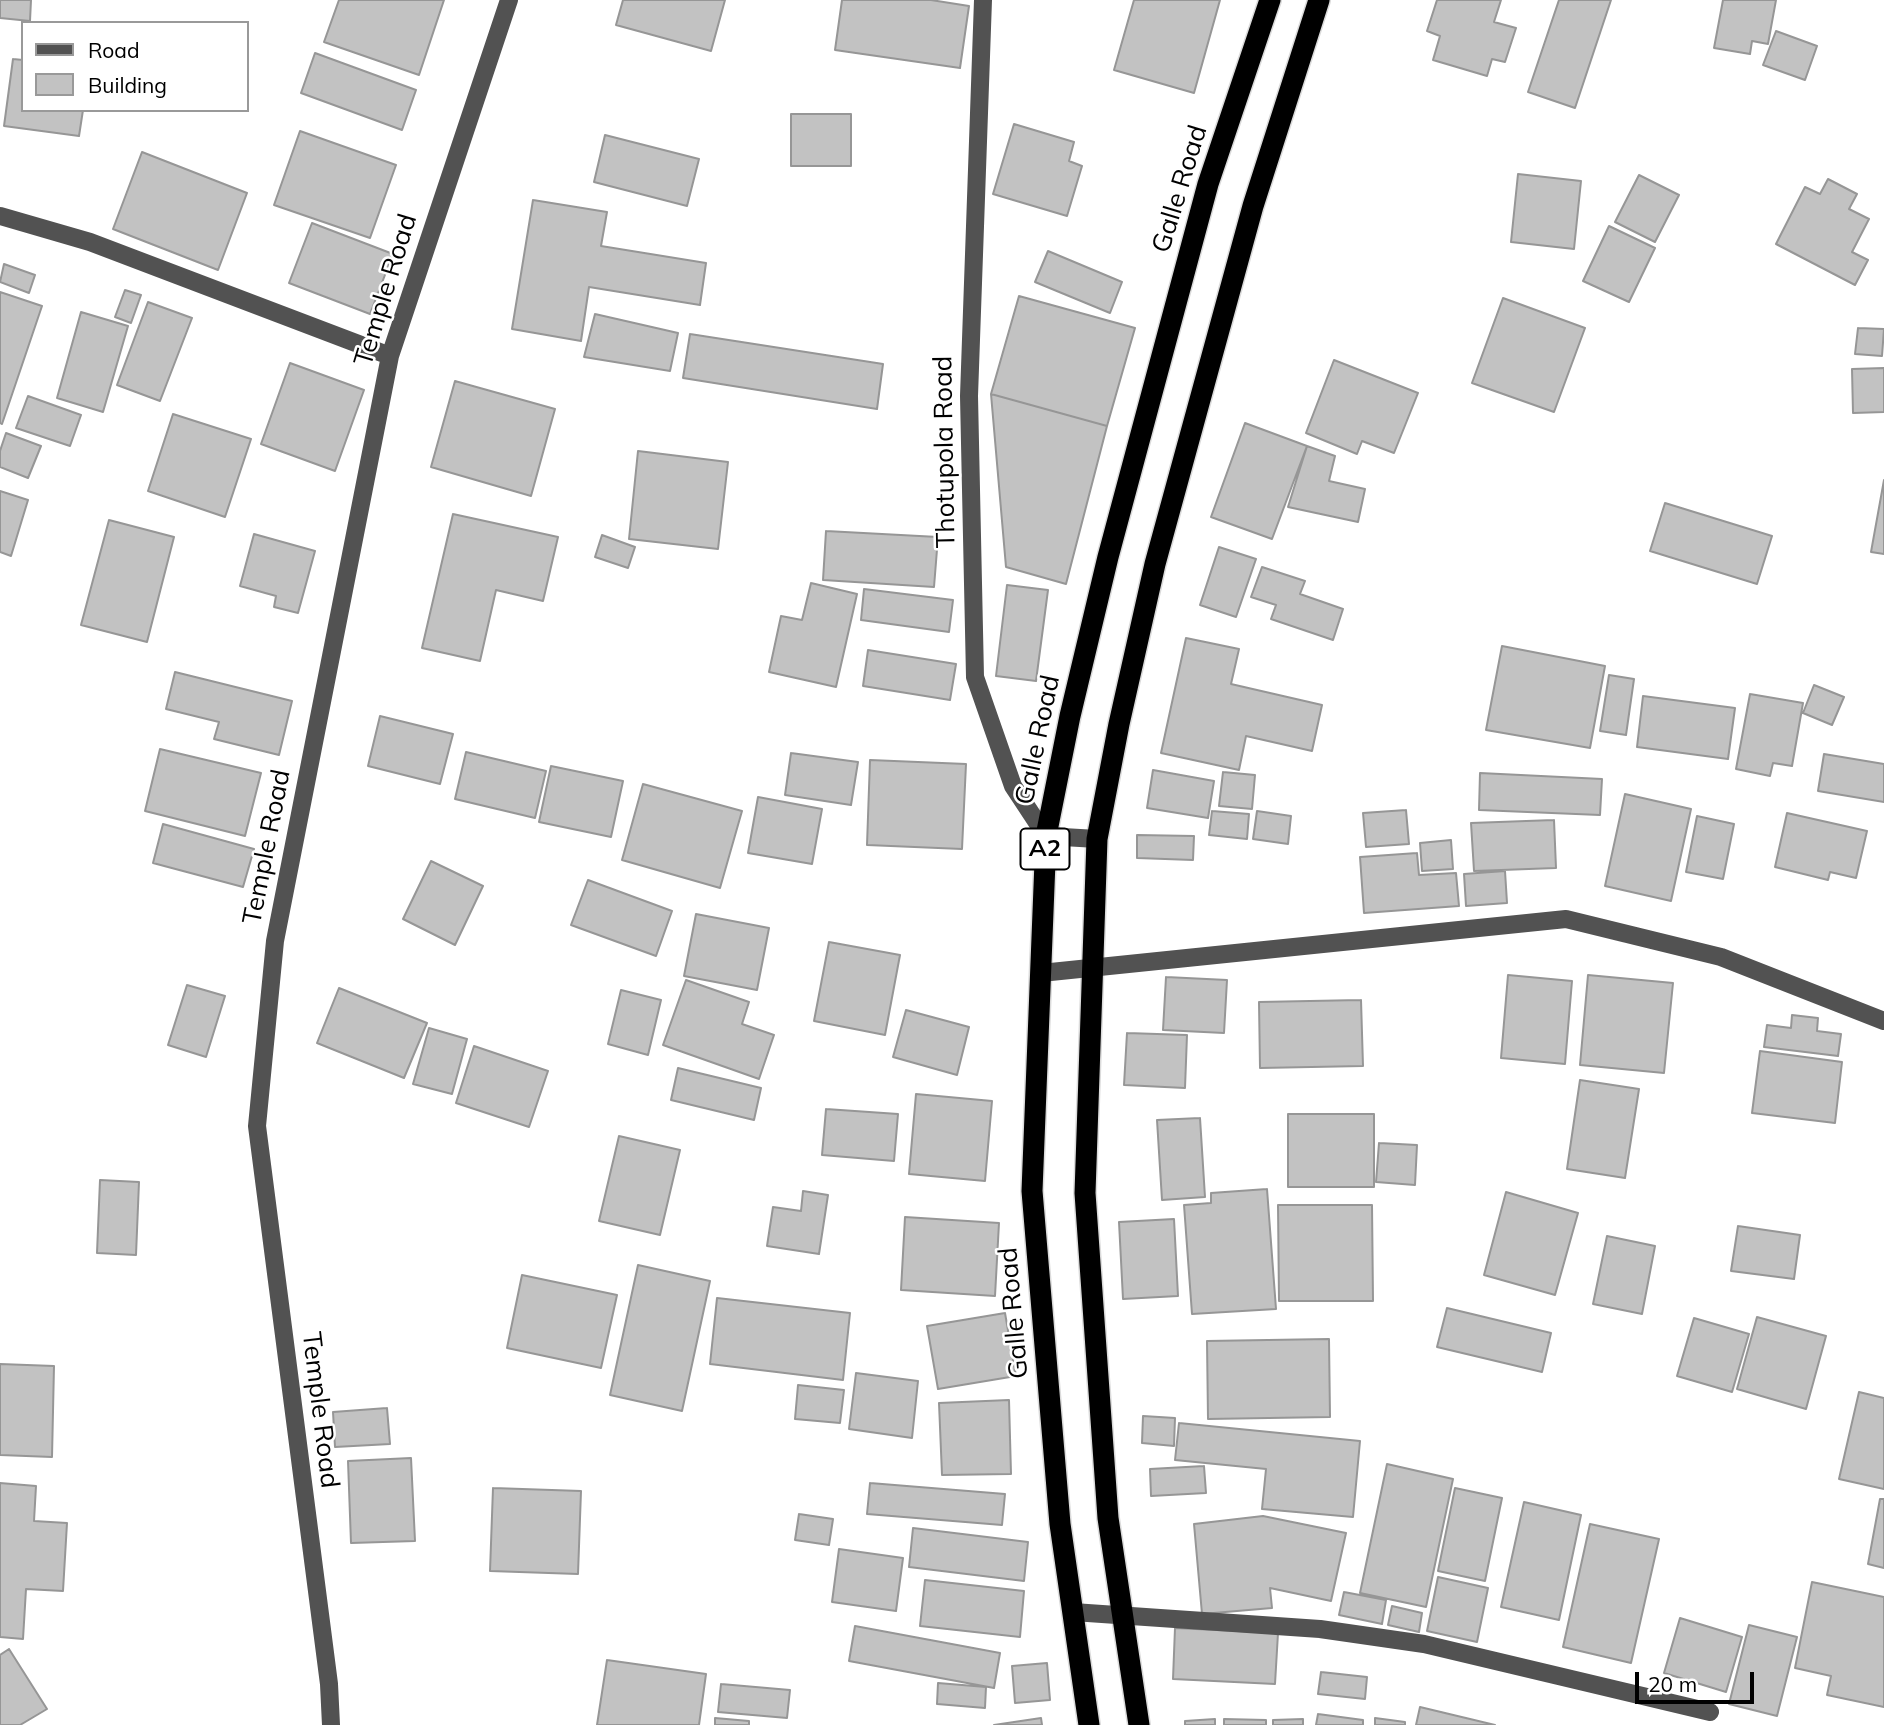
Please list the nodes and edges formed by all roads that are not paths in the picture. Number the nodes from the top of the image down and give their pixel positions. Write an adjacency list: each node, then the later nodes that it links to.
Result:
1 (509, 0): 6 (street, Temple Road)
2 (983, 0): 7 (street, Thotupola Road)
3 (1270, 0): 7 (highway, Galle Road / A2)
4 (1319, 0): 8 (highway, A2)
5 (0, 216): 6 (street)
6 (390, 356): 15 (street, Temple Road)
7 (1046, 836): 8 (street); 10 (highway, Galle Road / A2)
8 (1097, 839): 9 (highway, A2)
9 (1092, 968): 10 (street); 11 (street); 13 (highway, A2)
10 (1041, 973): 12 (highway, Galle Road / A2)
11 (1884, 1021)
12 (1073, 1612): 13 (street); 16 (highway, Galle Road / A2)
13 (1123, 1616): 14 (street); 17 (highway, A2)
14 (1710, 1712)
15 (331, 1725)
16 (1089, 1725)
17 (1139, 1725)

